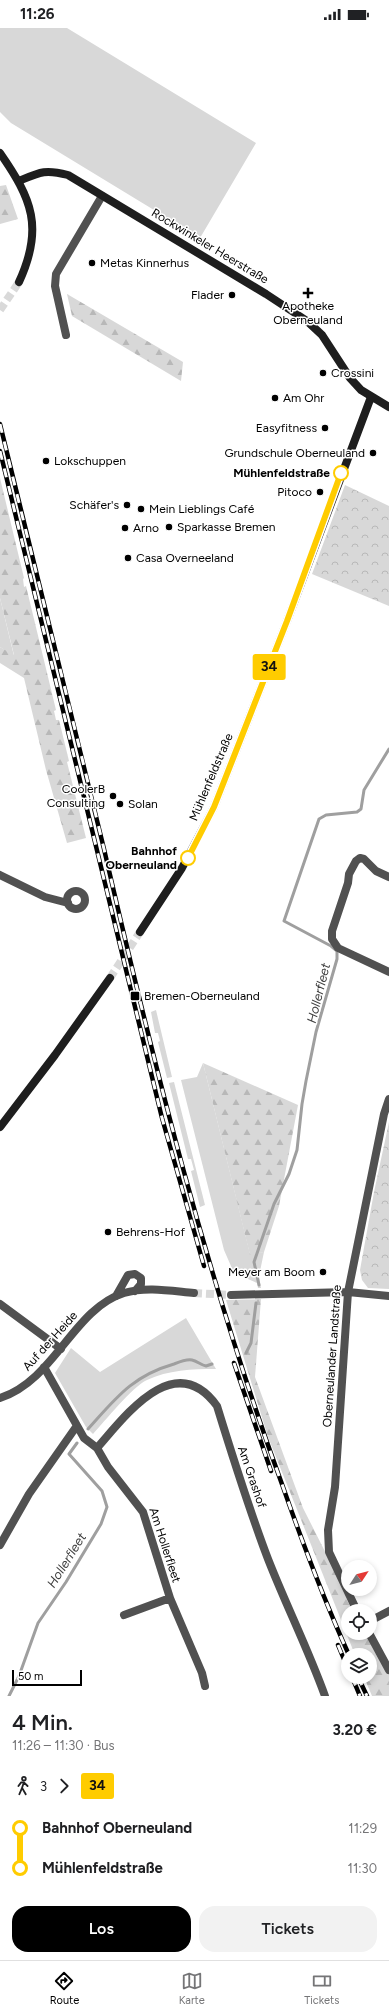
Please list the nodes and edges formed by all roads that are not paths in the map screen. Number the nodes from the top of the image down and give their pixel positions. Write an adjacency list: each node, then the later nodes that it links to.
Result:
1 (0, 153): 2 (street)
2 (19, 181): 3 (street, Rockwinkeler Heerstraße); 4 (street)
3 (102, 196): 5 (street); 6 (street, Rockwinkeler Heerstraße)
4 (19, 282)
5 (66, 335)
6 (370, 397): 7 (street, Rockwinkeler Heerstraße); 11 (street, Mühlenfeldstraße)
7 (389, 407)
8 (0, 875): 10 (street)
9 (389, 877): 12 (street)
10 (68, 902)
11 (140, 932)
12 (389, 972)
13 (110, 978): 15 (street)
14 (389, 1099): 17 (street, Oberneulander Landstraße)
15 (0, 1127)
16 (135, 1291): 18 (street, Auf der Heide); 20 (street, Auf der Heide); 20 (street, Auf der Heide)
17 (348, 1292): 19 (street); 21 (street); 30 (street, Oberneulander Landstraße)
18 (194, 1293)
19 (231, 1295)
20 (116, 1296): 23 (street, Auf der Heide)
21 (389, 1296)
22 (0, 1304): 23 (street)
23 (61, 1349): 24 (street, Auf der Heide)
24 (44, 1367): 25 (street, Auf der Heide); 26 (street, Am Hollerfleet)
25 (0, 1398)
26 (76, 1427): 27 (street, Am Hollerfleet); 28 (street)
27 (97, 1448): 29 (street, Am Hollerfleet); 37 (street, Am Grashof)
28 (0, 1545)
29 (170, 1598): 32 (street, Am Hollerfleet); 36 (street, Am Hollerfleet)
30 (355, 1604)
31 (389, 1611): 33 (street)
32 (124, 1615)
33 (377, 1617)
34 (373, 1640): 35 (street)
35 (389, 1670)
36 (205, 1686)
37 (325, 1696)

